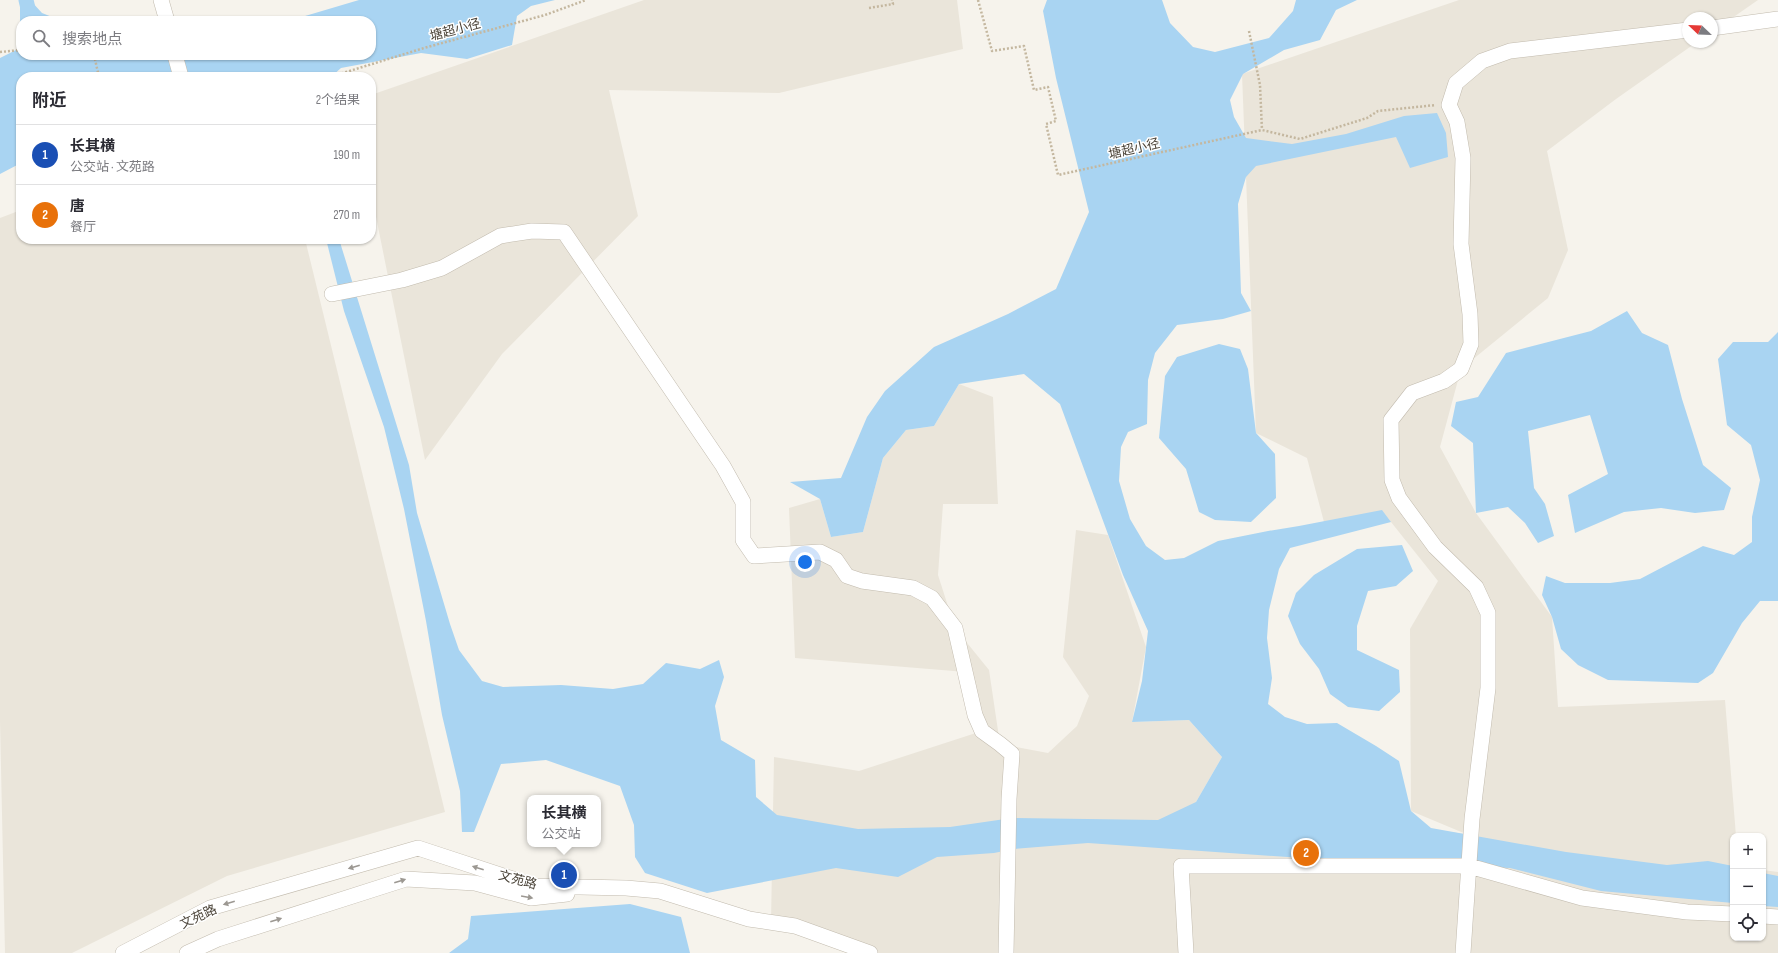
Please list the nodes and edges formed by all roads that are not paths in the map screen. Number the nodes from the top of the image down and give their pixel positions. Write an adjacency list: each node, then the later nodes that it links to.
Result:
1 (161, 0): 2 (street)
2 (166, 16)
3 (1778, 19): 4 (street)
4 (1718, 27)
5 (1682, 31): 9 (street)
6 (176, 60): 7 (street)
7 (180, 72)
8 (332, 294): 17 (street)
9 (1469, 867): 11 (street); 18 (street); 19 (street)
10 (626, 888): 14 (street, 文苑路, one-way to 14); 15 (street, 文苑路, one-way to 10); 16 (street)
11 (1730, 914)
12 (1766, 916): 13 (street)
13 (1778, 917)
14 (123, 953)
15 (187, 953)
16 (870, 953)
17 (1006, 953)
18 (1186, 953)
19 (1463, 953)

